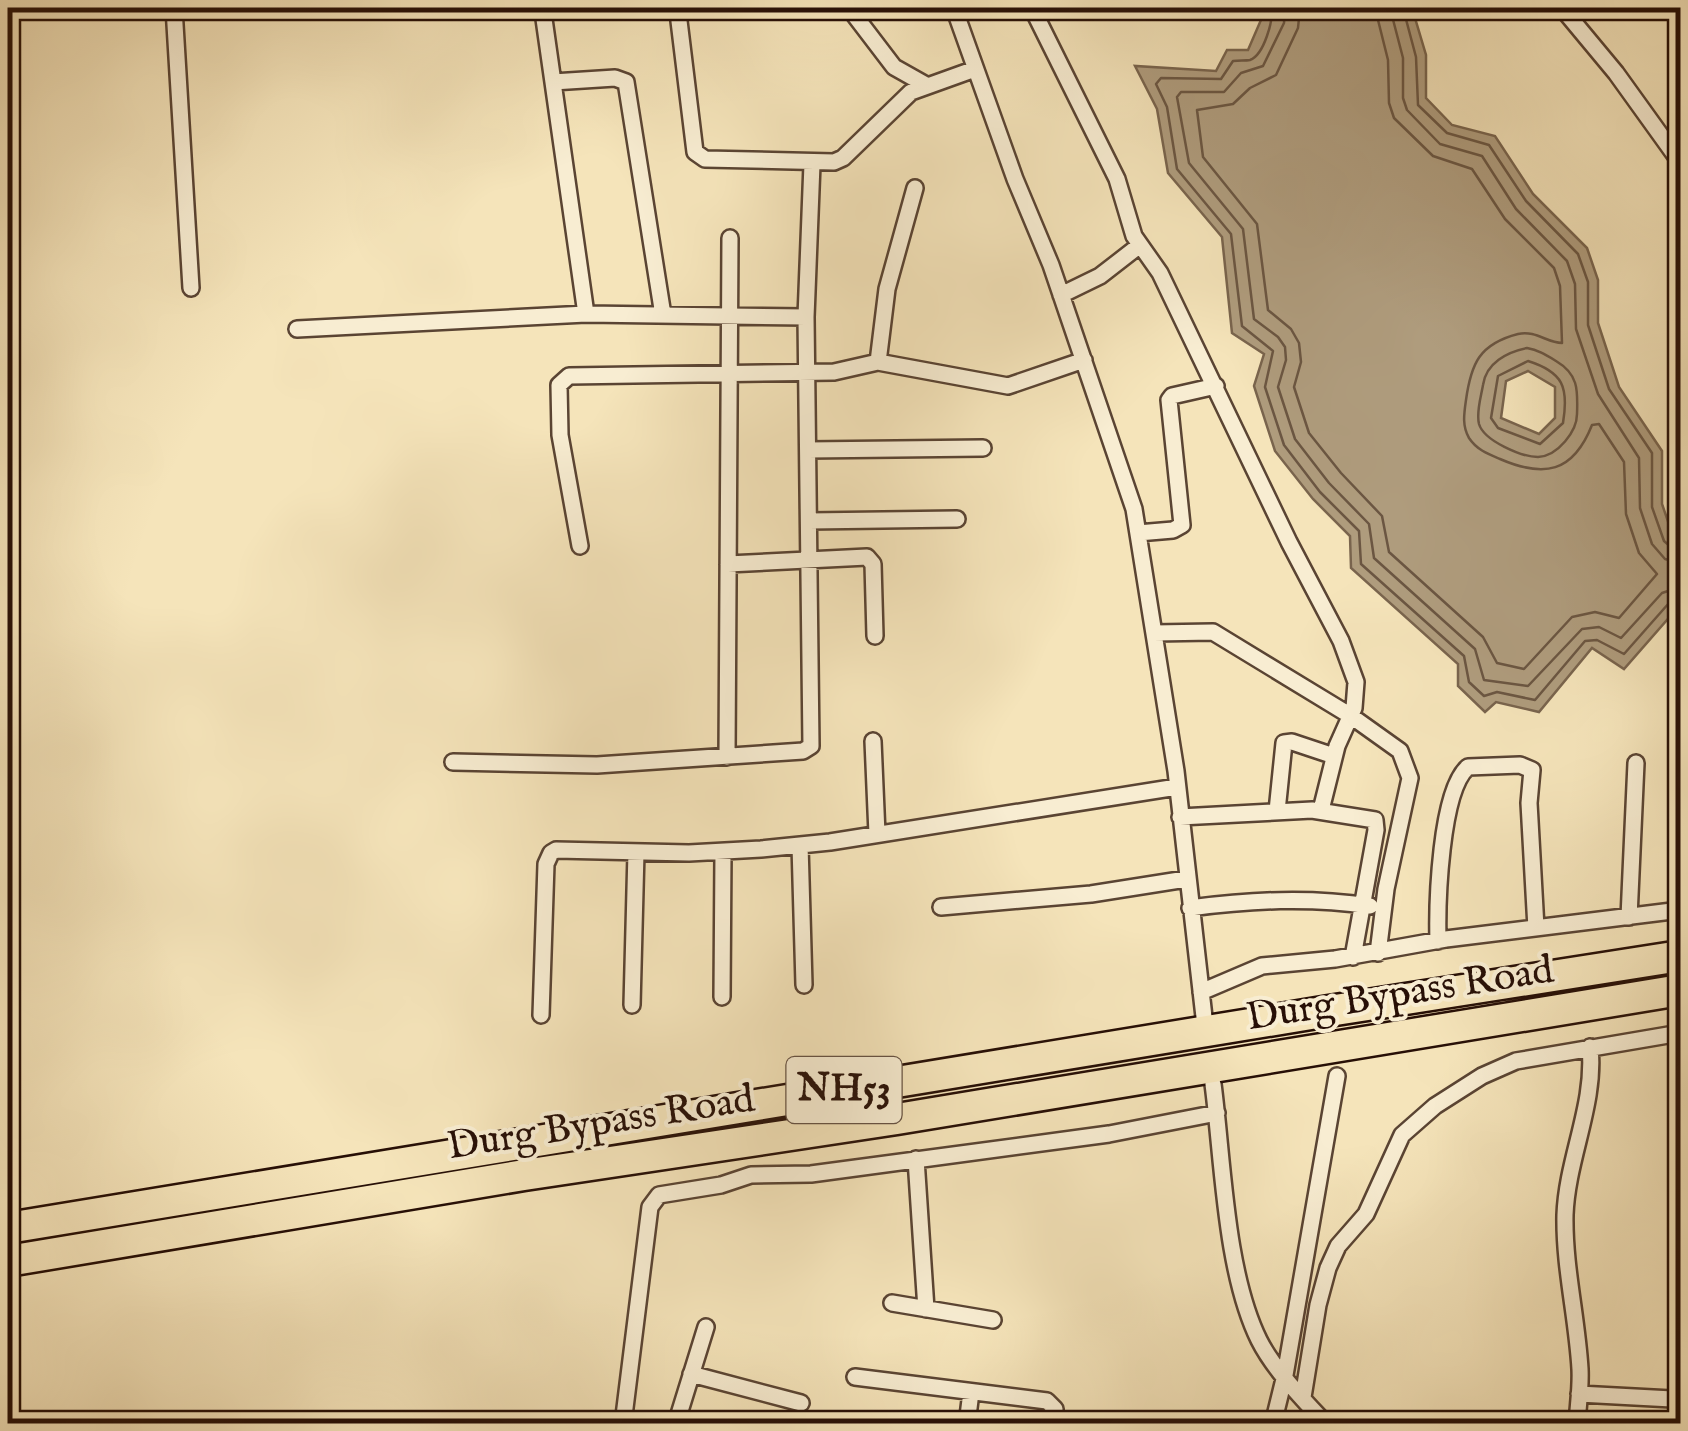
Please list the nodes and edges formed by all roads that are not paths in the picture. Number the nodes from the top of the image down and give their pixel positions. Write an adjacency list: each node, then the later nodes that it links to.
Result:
1 (174, 8): 16 (street)
2 (849, 8): 10 (street)
3 (954, 8): 8 (street)
4 (1032, 8): 15 (street)
5 (1562, 8): 11 (street)
6 (543, 12): 9 (street)
7 (678, 22): 12 (street)
8 (976, 69): 10 (street); 17 (street)
9 (553, 82): 18 (street); 19 (street)
10 (926, 85): 12 (street)
11 (1680, 162)
12 (812, 164): 21 (street)
13 (915, 188): 24 (street)
14 (730, 238): 20 (street)
15 (1140, 245): 17 (street); 27 (street)
16 (190, 288)
17 (1061, 296): 23 (street)
18 (586, 314): 19 (street); 22 (street)
19 (663, 315): 20 (street)
20 (730, 316): 21 (street); 26 (street)
21 (806, 317): 25 (street)
22 (297, 329)
23 (1084, 360): 24 (street); 32 (street)
24 (878, 362): 25 (street)
25 (807, 373): 26 (street); 29 (street)
26 (730, 374): 33 (street); 35 (street)
27 (1216, 386): 32 (street); 38 (street)
28 (983, 448): 29 (street)
29 (808, 450): 31 (street)
30 (958, 519): 31 (street)
31 (809, 521): 34 (street)
32 (1138, 533): 36 (street)
33 (580, 546)
34 (809, 559): 35 (street); 37 (street); 40 (street)
35 (728, 564): 40 (street)
36 (1154, 633): 38 (street); 44 (street)
37 (875, 636)
38 (1347, 723): 41 (street); 56 (street)
39 (873, 741): 48 (street)
40 (727, 756): 42 (street)
41 (1334, 756): 45 (street); 46 (street)
42 (453, 762)
43 (1636, 763): 58 (street)
44 (1177, 787): 47 (street); 48 (street)
45 (1321, 810): 46 (street); 53 (street)
46 (1278, 811): 47 (street)
47 (1180, 817): 52 (street)
48 (877, 834): 49 (street)
49 (800, 845): 51 (street); 64 (street)
50 (636, 852): 51 (street); 68 (street); 69 (street)
51 (723, 852): 67 (street)
52 (1186, 878): 54 (street); 55 (street)
53 (1360, 904): 55 (street); 56 (street); 62 (street)
54 (941, 906)
55 (1190, 908): 66 (street)
56 (1383, 908): 61 (street)
57 (1680, 910): 58 (street)
58 (1629, 917): 59 (street)
59 (1536, 928): 60 (street); 60 (street)
60 (1438, 941): 61 (street)
61 (1378, 952): 62 (street)
62 (1353, 956): 66 (street)
63 (1680, 956): 77 (highway, Durg Bypass Road / NH53)
64 (804, 984)
65 (1680, 990): 78 (highway, Durg Bypass Road / NH53)
66 (1201, 992): 70 (street)
67 (722, 997)
68 (632, 1005)
69 (541, 1015)
70 (1204, 1017)
71 (1680, 1033): 72 (street)
72 (1590, 1046): 87 (street); 88 (street)
73 (1336, 1076): 84 (street)
74 (1213, 1084): 75 (street)
75 (1217, 1113): 76 (street); 84 (street)
76 (916, 1159): 80 (street); 91 (street)
77 (8, 1228)
78 (8, 1261)
79 (892, 1302): 80 (street)
80 (926, 1309): 81 (street)
81 (993, 1320)
82 (706, 1328): 83 (street)
83 (691, 1374): 90 (street); 92 (street)
84 (1285, 1376): 87 (street); 95 (street)
85 (855, 1377): 86 (street)
86 (971, 1392): 93 (street); 94 (street)
87 (1301, 1394): 96 (street)
88 (1579, 1394): 89 (street); 97 (street)
89 (1672, 1400)
90 (801, 1404)
91 (624, 1424)
92 (676, 1424)
93 (968, 1424)
94 (1053, 1424)
95 (1273, 1424)
96 (1326, 1424)
97 (1577, 1424)

